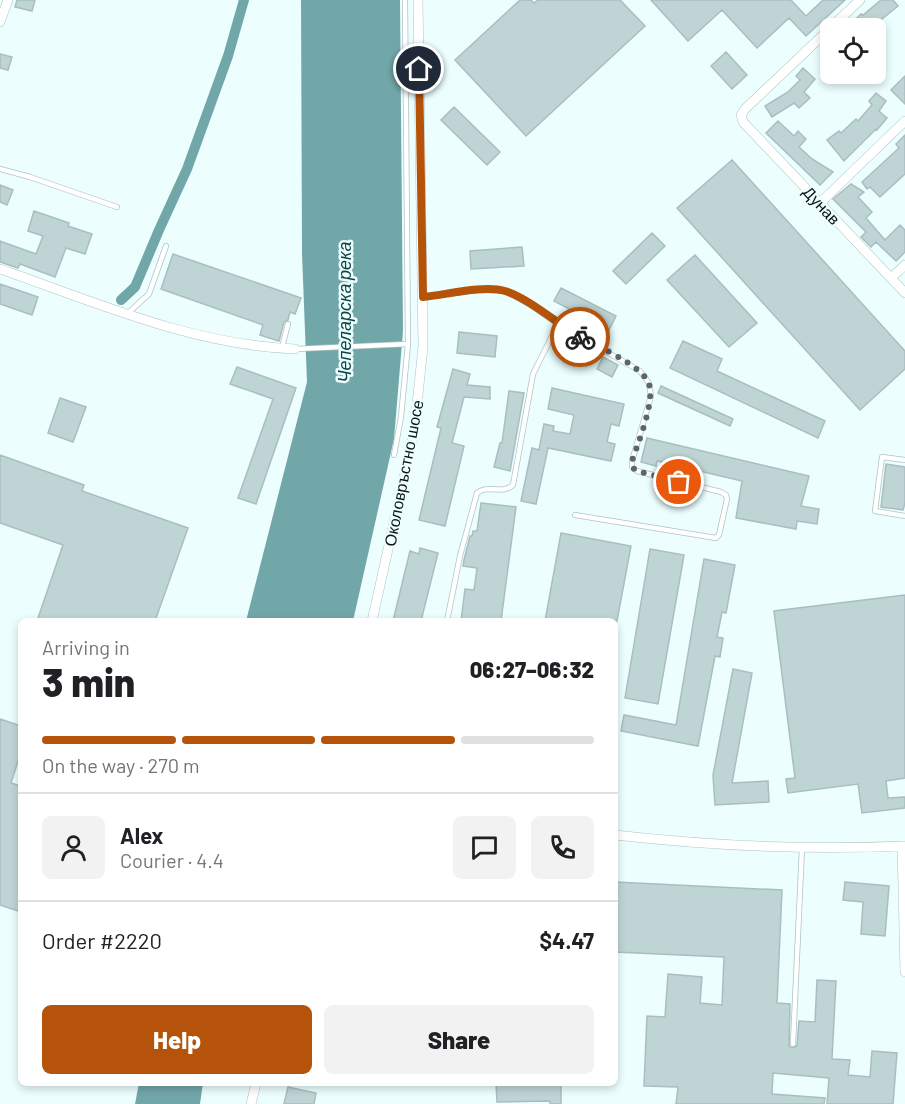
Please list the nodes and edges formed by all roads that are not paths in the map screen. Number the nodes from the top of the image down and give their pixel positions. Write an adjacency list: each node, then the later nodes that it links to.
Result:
1 (8, 0): 5 (street)
2 (405, 0): 19 (lane)
3 (418, 0): 15 (street, Околовръстно шосе)
4 (860, 0): 8 (street, Дунав)
5 (0, 22)
6 (905, 121): 8 (street)
7 (0, 169): 9 (lane)
8 (820, 202): 13 (street, Дунав)
9 (117, 207)
10 (166, 246): 16 (lane)
11 (905, 265): 13 (street)
12 (0, 269): 16 (street)
13 (891, 278): 14 (street, Дунав)
14 (905, 293)
15 (423, 297): 18 (lane); 26 (street, Околовръстно шосе)
16 (128, 313): 20 (street)
17 (288, 324): 20 (lane)
18 (558, 324): 24 (lane); 27 (lane)
19 (408, 344): 21 (lane); 22 (lane)
20 (282, 348): 21 (street)
21 (294, 349)
22 (394, 455)
23 (905, 460): 25 (lane)
24 (575, 515)
25 (905, 516)
26 (373, 618)
27 (448, 618)
28 (618, 835): 30 (street)
29 (903, 846): 30 (street); 31 (street)
30 (802, 848): 32 (lane)
31 (905, 972)
32 (793, 1044)
33 (255, 1086): 34 (street)
34 (250, 1104)

